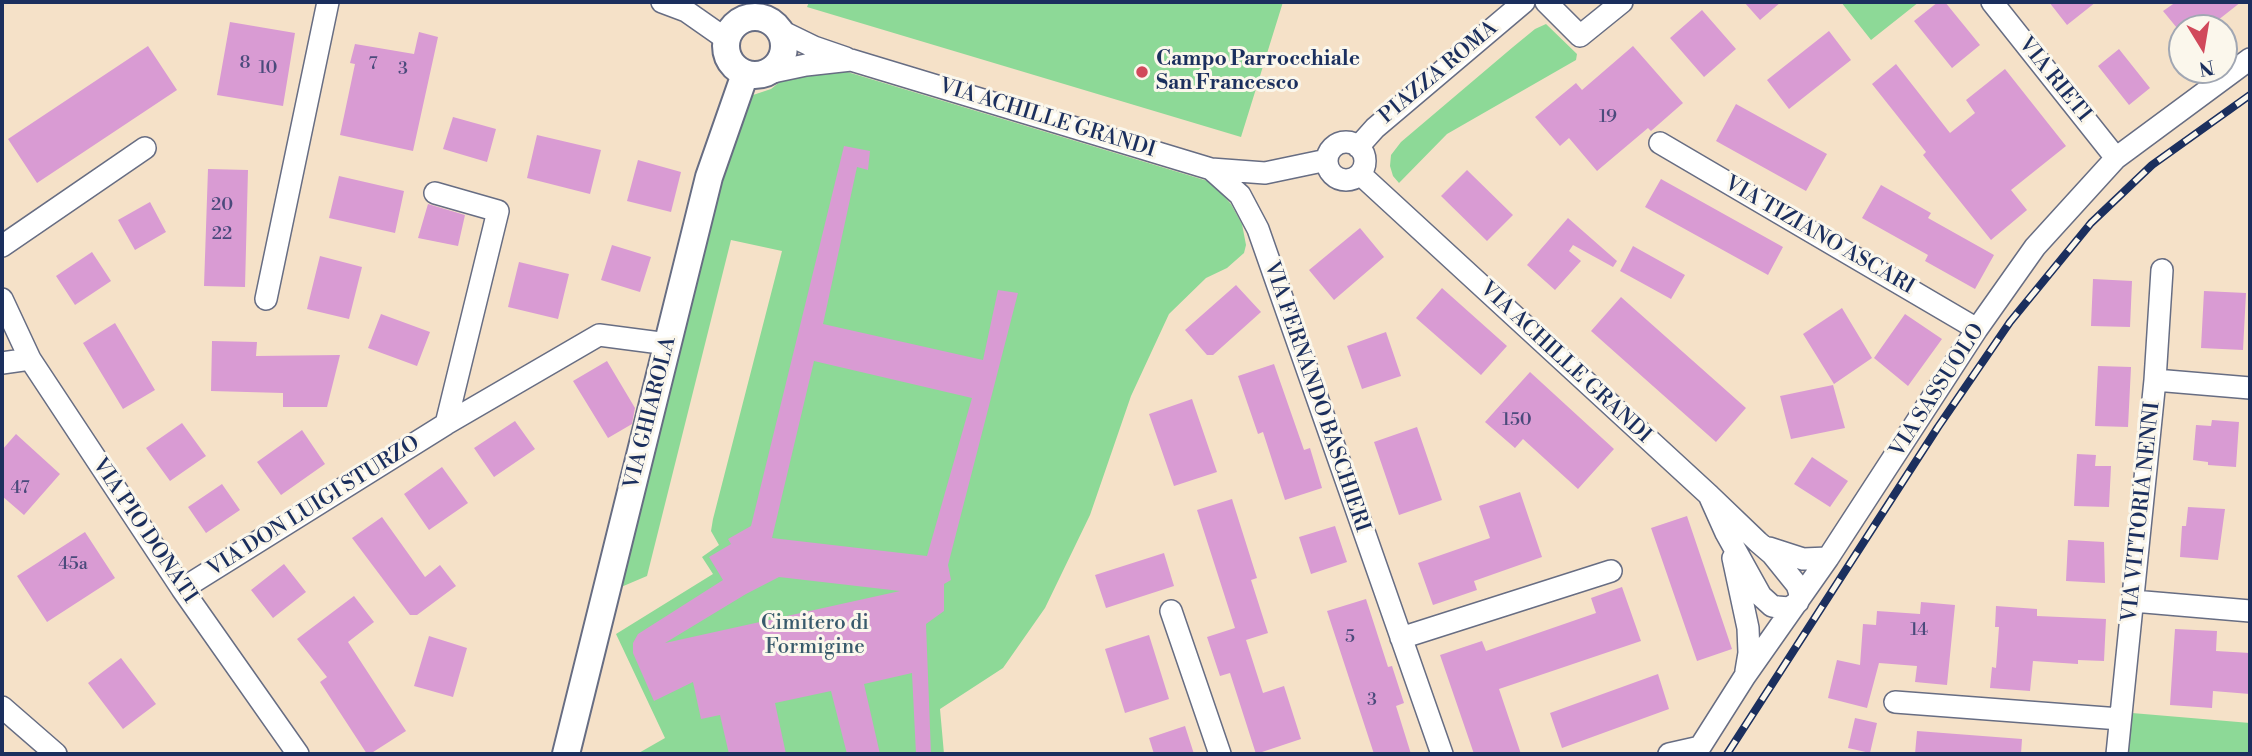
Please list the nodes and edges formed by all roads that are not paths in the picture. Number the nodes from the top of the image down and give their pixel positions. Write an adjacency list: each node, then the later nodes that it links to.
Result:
1 (328, 2): 23 (street)
2 (662, 2): 8 (street)
3 (1524, 2): 13 (street, PIAZZA ROMA)
4 (1546, 2): 5 (street)
5 (1622, 2)
6 (1992, 2): 15 (street, VIA RIETI)
7 (769, 16): 8 (street); 9 (street); 11 (street, VIA GHIAROLA)
8 (726, 38): 11 (street)
9 (851, 60): 11 (street, VIA ACHILLE GRANDI); 17 (street, VIA ACHILLE GRANDI)
10 (2250, 60): 15 (street, VIA SASSUOLO)
11 (757, 74): 25 (street, VIA GHIAROLA)
12 (1660, 143): 24 (street, VIA TIZIANO ASCARI)
13 (1358, 147): 16 (street); 18 (street)
14 (145, 148): 20 (street)
15 (2116, 158): 24 (street, VIA SASSUOLO)
16 (1327, 160): 17 (street, VIA ACHILLE GRANDI); 18 (street)
17 (1211, 169): 41 (street, VIA FERNANDO BASCHIERI)
18 (1360, 174): 31 (street, VIA ACHILLE GRANDI)
19 (435, 193): 30 (street)
20 (2, 246)
21 (2162, 270): 28 (street, VIA VITTORIA NENNI)
22 (2, 299): 26 (street, VIA PIO DONATI)
23 (266, 299)
24 (1977, 329): 34 (street, VIA SASSUOLO)
25 (668, 344): 30 (street, VIA DON LUIGI STURZO); 49 (street, VIA GHIAROLA)
26 (30, 359): 27 (street); 36 (street, VIA PIO DONATI)
27 (2, 363)
28 (2155, 380): 29 (street); 37 (street, VIA VITTORIA NENNI)
29 (2250, 388)
30 (446, 424): 36 (street, VIA DON LUIGI STURZO)
31 (1709, 495): 32 (street, VIA ACHILLE GRANDI); 33 (street, VIA ACHILLE GRANDI)
32 (1726, 533): 38 (street, VIA ACHILLE GRANDI); 42 (street, VIA ACHILLE GRANDI)
33 (1758, 542): 34 (street, VIA ACHILLE GRANDI); 38 (street, VIA ACHILLE GRANDI)
34 (1828, 558): 38 (street, VIA SASSUOLO)
35 (1611, 571): 41 (street)
36 (182, 589): 48 (street, VIA PIO DONATI)
37 (2133, 601): 40 (street); 45 (street, VIA VITTORIA NENNI)
38 (1798, 602): 42 (street, VIA SASSUOLO)
39 (1171, 611): 50 (street)
40 (2250, 611)
41 (1401, 638): 51 (street, VIA FERNANDO BASCHIERI)
42 (1745, 676): 46 (street, VIA SASSUOLO)
43 (1895, 702): 45 (street)
44 (2, 707): 47 (street)
45 (2120, 719): 53 (street, VIA VITTORIA NENNI)
46 (1706, 751): 52 (street, VIA SASSUOLO)
47 (56, 754)
48 (299, 754)
49 (566, 754)
50 (1220, 754)
51 (1442, 754)
52 (1669, 754)
53 (2117, 754)

